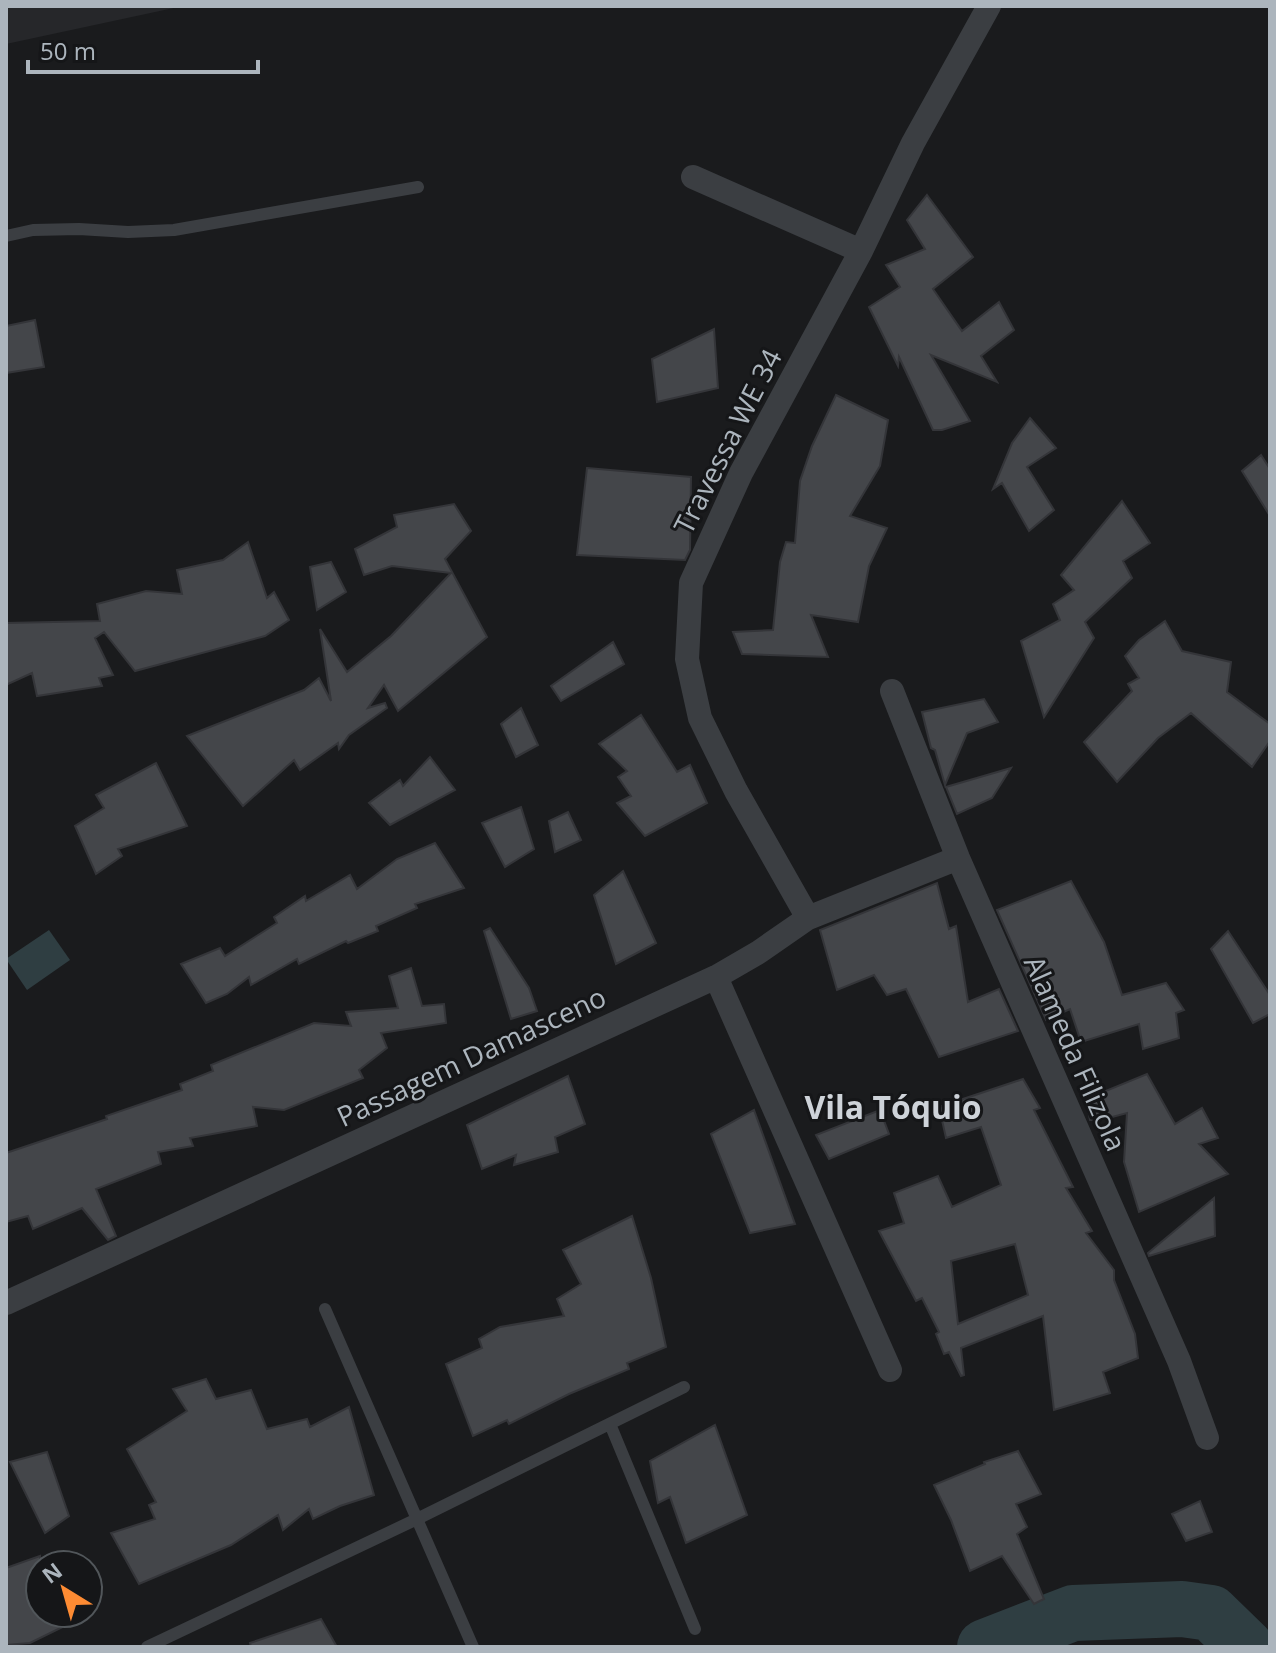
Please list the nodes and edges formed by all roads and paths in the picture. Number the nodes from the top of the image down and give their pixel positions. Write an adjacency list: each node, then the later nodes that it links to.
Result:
1 (989, 6): 5 (street, Travessa WE 34)
2 (693, 177): 5 (street)
3 (418, 187): 4 (lane)
4 (6, 236)
5 (861, 251): 8 (street, Travessa WE 34)
6 (892, 691): 7 (street, Alameda Filizola)
7 (958, 858): 8 (street, Passagem Damasceno); 15 (street, Alameda Filizola)
8 (808, 918): 9 (street, Passagem Damasceno)
9 (716, 977): 10 (street, Passagem Damasceno); 12 (street)
10 (6, 1303)
11 (325, 1309): 16 (lane)
12 (890, 1370)
13 (684, 1387): 14 (lane)
14 (610, 1424): 16 (lane); 17 (lane)
15 (1207, 1438)
16 (417, 1519): 18 (lane); 19 (lane)
17 (695, 1629)
18 (147, 1647)
19 (473, 1647)

